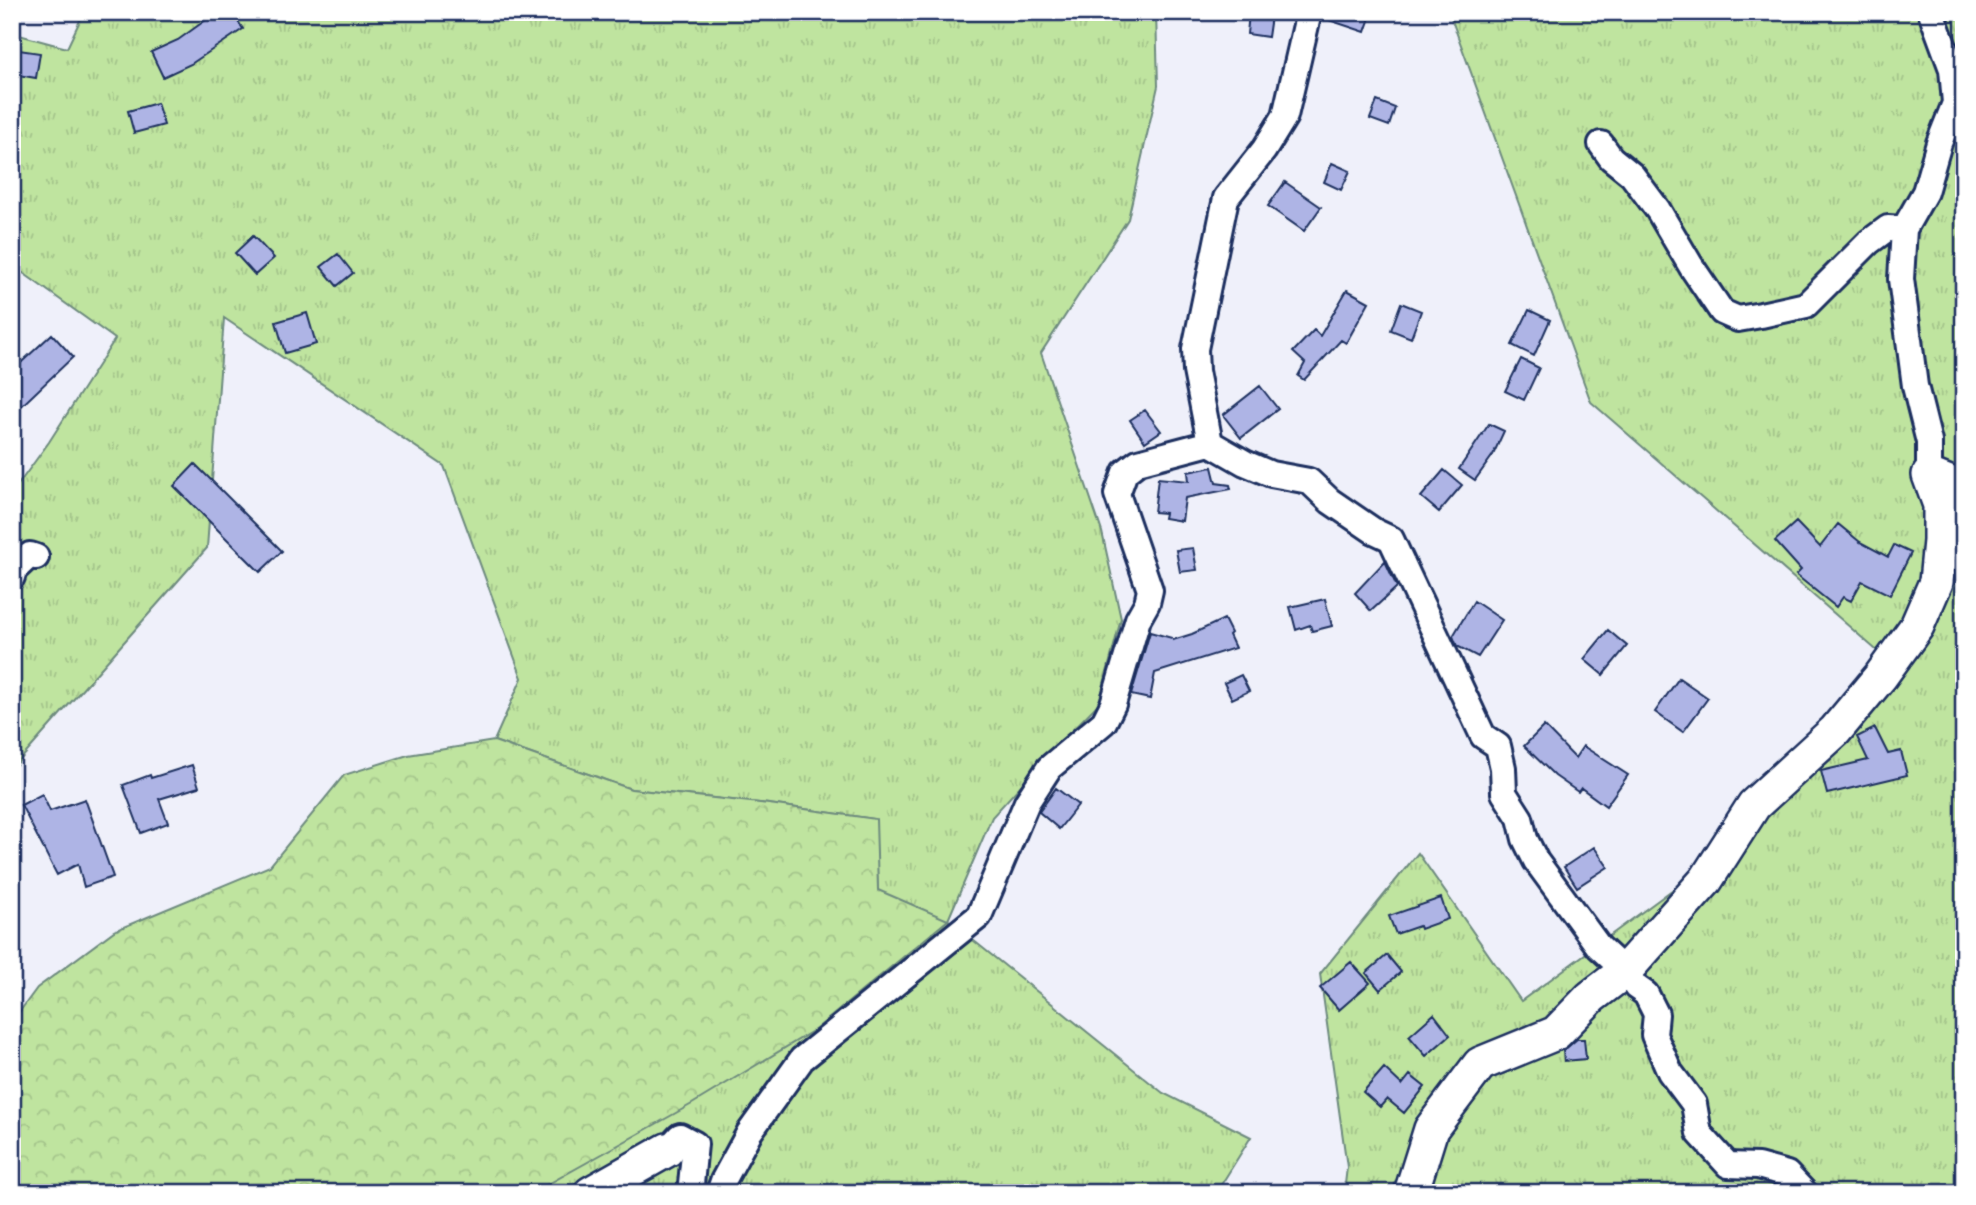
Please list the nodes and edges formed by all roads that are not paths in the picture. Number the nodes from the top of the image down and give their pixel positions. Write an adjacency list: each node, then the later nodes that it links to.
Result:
1 (1309, 12): 5 (street)
2 (1931, 12): 4 (street)
3 (1601, 144): 4 (street)
4 (1904, 229): 6 (street)
5 (1210, 443): 10 (street); 15 (street)
6 (1929, 475): 7 (street); 10 (street)
7 (1964, 489)
8 (36, 556): 9 (street)
9 (12, 578)
10 (1625, 971): 16 (street); 17 (street)
11 (667, 1150): 12 (street); 13 (street); 14 (street)
12 (591, 1193)
13 (645, 1193)
14 (694, 1193)
15 (719, 1193)
16 (1411, 1193)
17 (1805, 1193)

